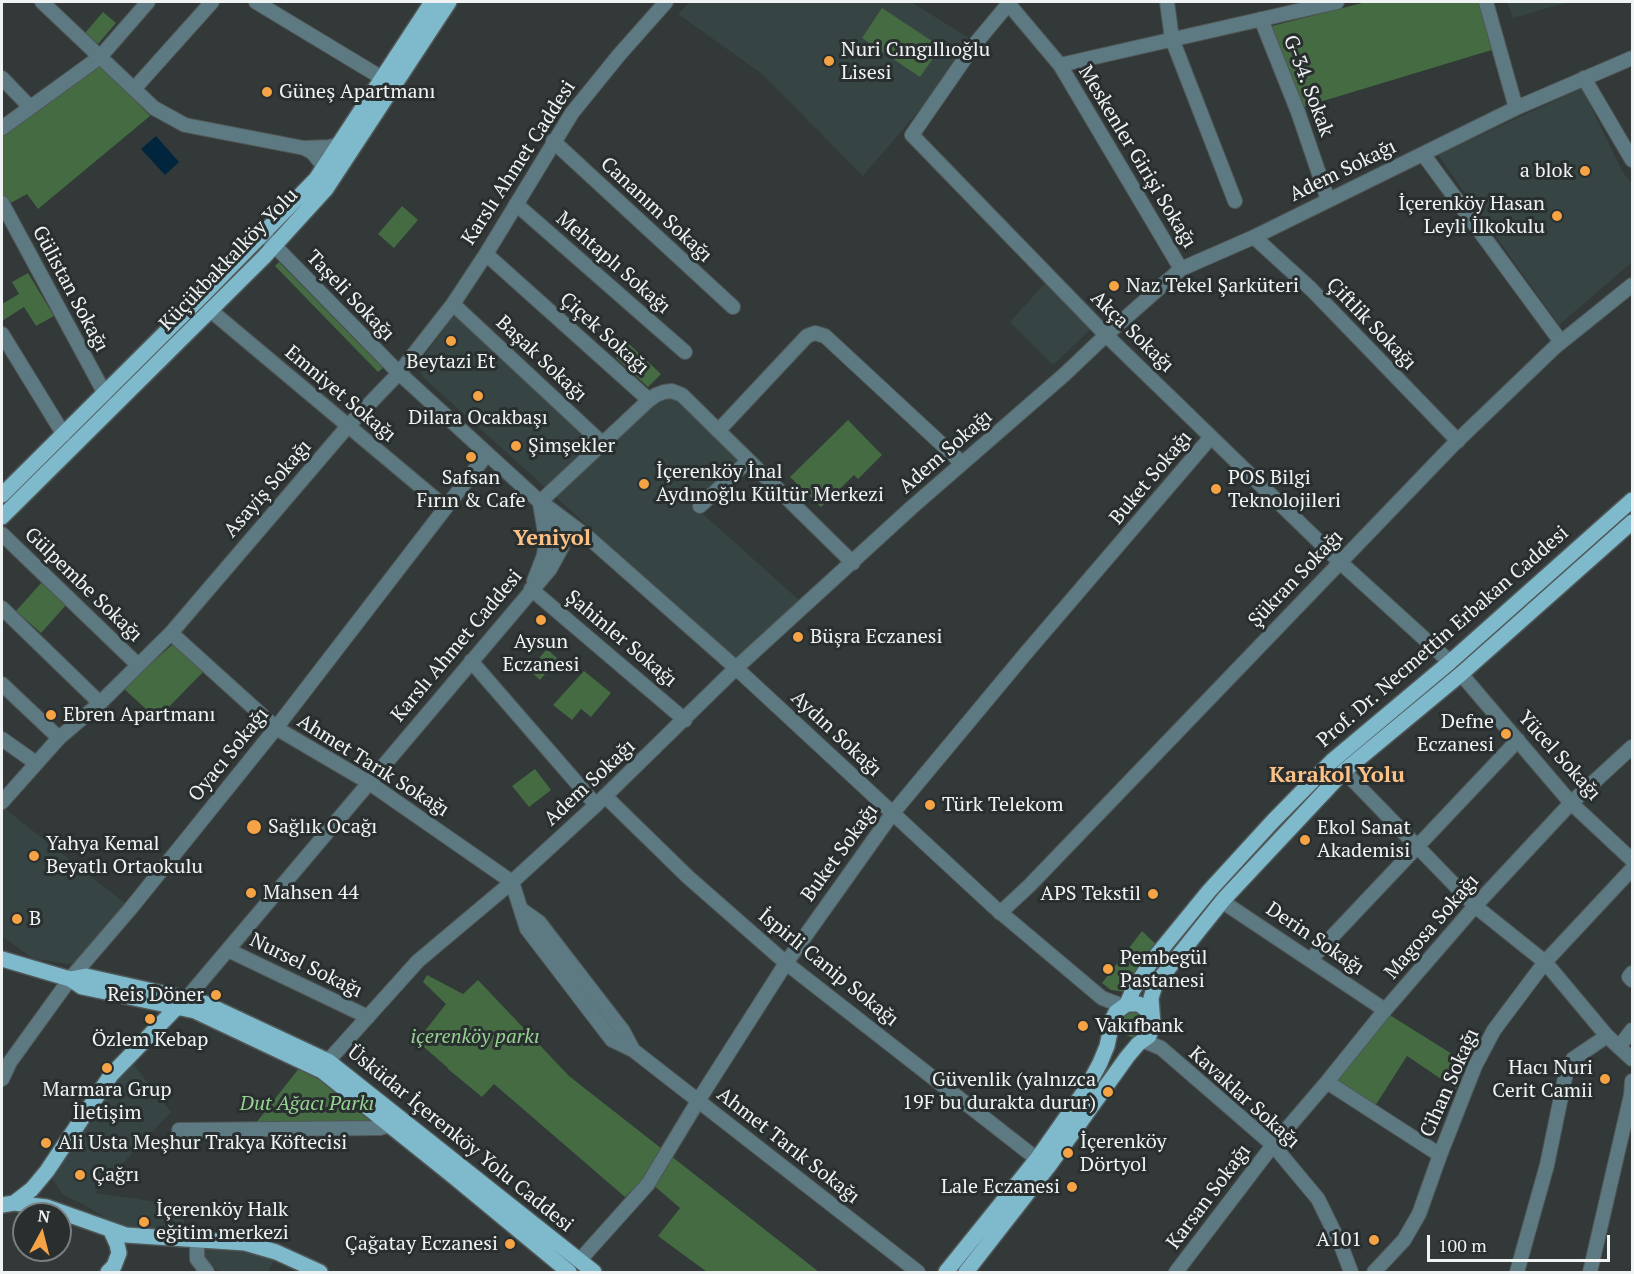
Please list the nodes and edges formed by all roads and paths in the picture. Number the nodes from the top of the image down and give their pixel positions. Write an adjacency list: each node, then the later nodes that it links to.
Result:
1 (42, 2): 14 (street)
2 (148, 2): 14 (street)
3 (212, 2): 20 (street)
4 (256, 2): 18 (street)
5 (432, 2): 18 (main road)
6 (449, 2): 35 (main road, Küçükbakkalköy Yolu)
7 (666, 2): 24 (street, Karslı Ahmet Caddesi)
8 (1009, 2): 16 (street, Meskenler Girişi Sokağı); 43 (street, Akça Sokağı)
9 (1167, 2): 13 (street)
10 (1337, 2): 12 (street)
11 (1486, 2): 22 (street)
12 (1261, 19): 13 (street); 30 (street, G-34. Sokak)
13 (1172, 39): 16 (street); 31 (street)
14 (100, 57): 20 (street); 21 (street)
15 (1632, 58): 19 (street, Adem Sokağı)
16 (1060, 65): 37 (street, Meskenler Girişi Sokağı)
17 (2, 78): 21 (street)
18 (382, 78): 25 (main road)
19 (1584, 78): 22 (street, Adem Sokağı); 28 (street)
20 (134, 89): 26 (street)
21 (30, 107): 23 (street)
22 (1516, 108): 27 (street, Adem Sokağı)
23 (2, 128)
24 (553, 141): 33 (street, Karslı Ahmet Caddesi); 40 (street, Cananım Sokağı)
25 (340, 144): 26 (street); 29 (main road)
26 (304, 148): 29 (street)
27 (1423, 154): 30 (street, Adem Sokağı); 44 (street)
28 (1632, 160)
29 (324, 168): 35 (main road)
30 (1328, 200): 34 (street, Adem Sokağı)
31 (1235, 201)
32 (2, 203): 47 (street, Gülistan Sokağı)
33 (516, 204): 36 (street, Karslı Ahmet Caddesi); 45 (street, Mehtaplı Sokağı)
34 (1254, 237): 37 (street, Adem Sokağı); 53 (street, Çiftlik Sokağı)
35 (269, 240): 41 (main road, Küçükbakkalköy Yolu); 46 (street, Taşeli Sokağı); 47 (main road, Küçükbakkalköy Yolu)
36 (486, 254): 39 (street, Karslı Ahmet Caddesi); 48 (street, Çiçek Sokağı)
37 (1181, 269): 43 (street, Adem Sokağı)
38 (1632, 285): 44 (street, Şükran Sokağı)
39 (453, 304): 46 (street, Karslı Ahmet Caddesi); 54 (street, Başak Sokağı)
40 (733, 307)
41 (210, 310): 49 (street, Emniyet Sokağı); 63 (main road, Küçükbakkalköy Yolu)
42 (2, 334): 51 (street)
43 (1106, 335): 52 (street, Akça Sokağı); 57 (street, Adem Sokağı)
44 (1561, 342): 53 (street, Şükran Sokağı)
45 (685, 352)
46 (399, 373): 49 (street, Asayiş Sokağı); 55 (street, Karslı Ahmet Caddesi)
47 (105, 394): 51 (main road, Küçükbakkalköy Yolu)
48 (649, 400): 50 (street); 54 (street, Çiçek Sokağı)
49 (348, 426): 62 (street, Emniyet Sokağı); 70 (street, Asayiş Sokağı)
50 (718, 431): 56 (street); 57 (street)
51 (64, 435): 58 (main road, Küçükbakkalköy Yolu)
52 (1211, 437): 67 (street, Akça Sokağı); 89 (street, Buket Sokağı)
53 (1458, 441): 67 (street, Şükran Sokağı)
54 (602, 443): 60 (street, Çiçek Sokağı)
55 (487, 454): 60 (street, Karslı Ahmet Caddesi); 62 (street, Oyacı Sokağı)
56 (748, 461): 61 (street); 66 (street)
57 (962, 463): 66 (street, Adem Sokağı)
58 (2, 493)
59 (1632, 500): 74 (main road, Prof. Dr. Necmettin Erbakan Caddesi)
60 (540, 502): 68 (street, Karslı Ahmet Caddesi); 73 (street, Aydın Sokağı)
61 (700, 506)
62 (445, 507): 78 (street, Oyacı Sokağı)
63 (2, 517)
64 (1632, 522): 74 (main road, Prof. Dr. Necmettin Erbakan Caddesi)
65 (2, 534): 72 (street, Gülpembe Sokağı)
66 (853, 562): 73 (street, Adem Sokağı)
67 (1340, 562): 74 (street, Akça Sokağı); 96 (street, Şükran Sokağı)
68 (531, 589): 71 (street, Karslı Ahmet Caddesi); 77 (street, Şahinler Sokağı)
69 (2, 609): 76 (street)
70 (171, 633): 72 (street, Asayiş Sokağı); 78 (street, Ahmet Tarık Sokağı)
71 (471, 661): 85 (street, Karslı Ahmet Caddesi); 86 (street, İspirli Canip Sokağı)
72 (138, 665): 76 (street, Asayiş Sokağı)
73 (736, 668): 77 (street, Adem Sokağı); 89 (street, Aydın Sokağı)
74 (1455, 668): 81 (street, Yücel Sokağı); 84 (main road, Prof. Dr. Necmettin Erbakan Caddesi); 107 (main road, Prof. Dr. Necmettin Erbakan Caddesi)
75 (2, 684): 79 (street)
76 (100, 703): 79 (street, Asayiş Sokağı)
77 (685, 720): 86 (street, Adem Sokağı)
78 (276, 728): 85 (street, Ahmet Tarık Sokağı); 103 (street, Oyacı Sokağı)
79 (59, 738): 83 (street, Asayiş Sokağı)
80 (2, 739): 83 (street)
81 (1518, 740): 88 (street, Yücel Sokağı); 90 (street)
82 (1632, 747): 88 (street, Magosa Sokağı)
83 (36, 763): 87 (street, Asayiş Sokağı)
84 (1344, 771): 90 (street); 94 (main road, Prof. Dr. Necmettin Erbakan Caddesi)
85 (368, 782): 93 (street, Ahmet Tarık Sokağı); 97 (street, Karslı Ahmet Caddesi)
86 (601, 800): 93 (street, Adem Sokağı); 101 (street, İspirli Canip Sokağı)
87 (2, 801)
88 (1571, 803): 91 (street, Yücel Sokağı); 95 (street, Magosa Sokağı)
89 (892, 814): 96 (street, Aydın Sokağı); 101 (street, Buket Sokağı)
90 (1417, 846): 95 (street); 99 (street)
91 (1632, 860)
92 (1632, 869): 100 (street, Cihan Sokağı)
93 (512, 882): 108 (street, Adem Sokağı); 121 (street, Ahmet Tarık Sokağı)
94 (1224, 899): 99 (street, Derin Sokağı); 109 (main road, Prof. Dr. Necmettin Erbakan Caddesi)
95 (1475, 906): 100 (street); 106 (street, Magosa Sokağı)
96 (1000, 913): 107 (street, Aydın Sokağı)
97 (228, 950): 105 (street, Karslı Ahmet Caddesi); 108 (street, Nursel Sokağı)
98 (2, 959): 103 (main road, Üsküdar İçerenköy Yolu Caddesi)
99 (1311, 959): 106 (street, Derin Sokağı)
100 (1545, 962): 111 (street); 125 (street, Cihan Sokağı)
101 (786, 963): 121 (street, Buket Sokağı); 126 (street, İspirli Canip Sokağı)
102 (1632, 973): 104 (street)
103 (70, 979): 105 (main road, Üsküdar İçerenköy Yolu Caddesi); 118 (street, Oyacı Sokağı)
104 (1632, 980)
105 (182, 1003): 116 (main road, Üsküdar İçerenköy Yolu Caddesi); 122 (main road, Üsküdar İçerenköy Yolu Caddesi); 127 (main road, Karslı Ahmet Caddesi)
106 (1385, 1010): 119 (street, Magosa Sokağı)
107 (1118, 1013): 109 (main road); 112 (main road); 126 (main road, Prof. Dr. Necmettin Erbakan Caddesi)
108 (368, 1017): 116 (street, Adem Sokağı)
109 (1153, 1026): 112 (main road); 114 (street)
110 (1632, 1030): 113 (street)
111 (1607, 1036): 113 (street); 144 (street)
112 (1141, 1042): 114 (street); 140 (main road)
113 (1618, 1047): 115 (street)
114 (1161, 1048): 124 (street, Kavaklar Sokağı)
115 (1631, 1059): 117 (street)
116 (328, 1061): 133 (main road, Üsküdar İçerenköy Yolu Caddesi)
117 (1632, 1076)
118 (2, 1079)
119 (1327, 1082): 124 (street, Magosa Sokağı); 125 (street)
120 (1632, 1082): 145 (street)
121 (698, 1101): 133 (street, Buket Sokağı); 138 (street, Ahmet Tarık Sokağı)
122 (388, 1126): 123 (street); 133 (main road, Üsküdar İçerenköy Yolu Caddesi)
123 (179, 1130)
124 (1273, 1145): 141 (street, Karsan Sokağı); 142 (street, Kavaklar Sokağı)
125 (1440, 1155): 143 (street, Cihan Sokağı)
126 (1038, 1159): 139 (main road, Prof. Dr. Necmettin Erbakan Caddesi)
127 (47, 1171): 128 (main road); 129 (main road, Karslı Ahmet Caddesi)
128 (46, 1202)
129 (8, 1204)
130 (72, 1216): 131 (main road)
131 (111, 1231): 132 (main road); 134 (main road)
132 (197, 1239): 135 (street); 136 (main road)
133 (574, 1267): 137 (main road, Üsküdar İçerenköy Yolu Caddesi)
134 (108, 1272)
135 (207, 1272)
136 (320, 1272)
137 (594, 1272)
138 (918, 1272)
139 (946, 1272)
140 (966, 1272)
141 (1176, 1272)
142 (1351, 1272)
143 (1374, 1272)
144 (1517, 1272)
145 (1590, 1272)

